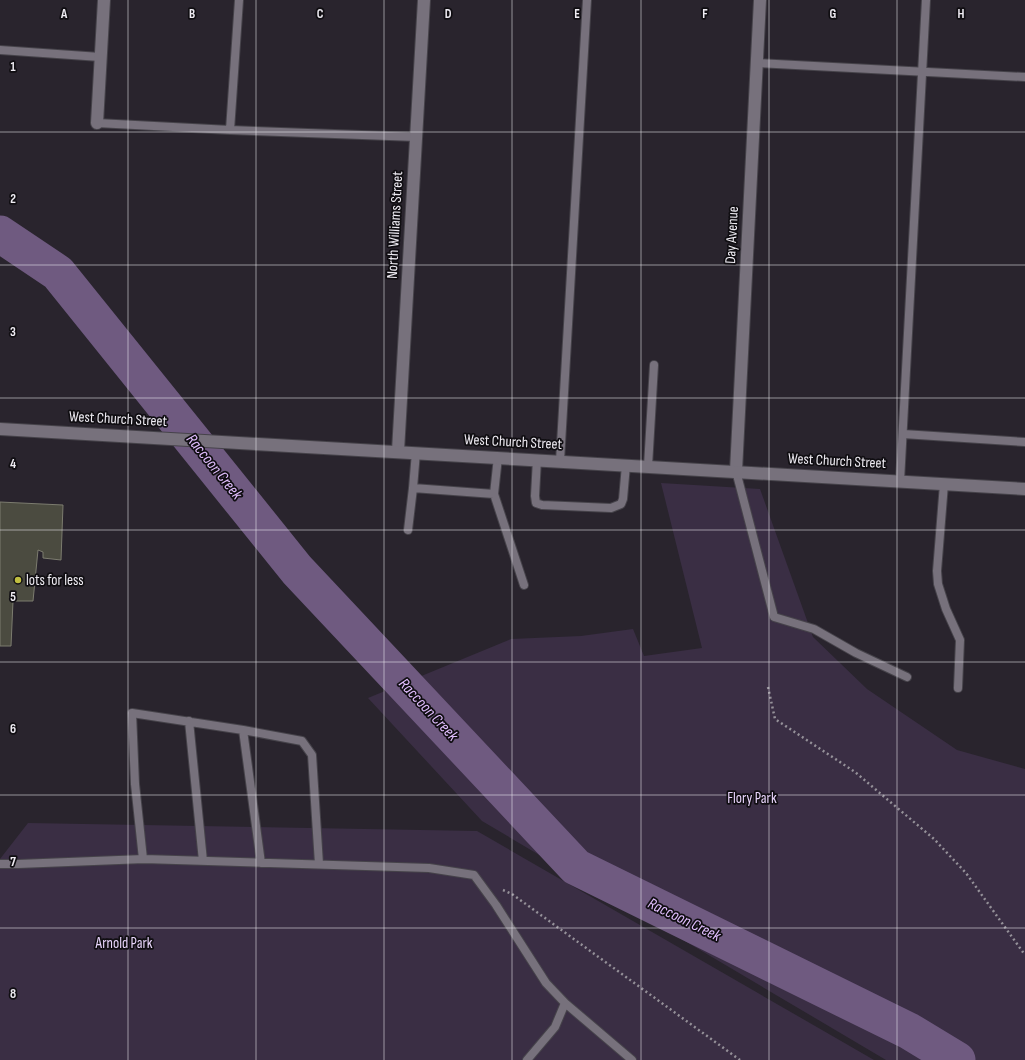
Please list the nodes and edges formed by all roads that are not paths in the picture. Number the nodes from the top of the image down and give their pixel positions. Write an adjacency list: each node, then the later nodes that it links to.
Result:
1 (104, 0): 8 (street)
2 (239, 0): 13 (lane)
3 (424, 0): 14 (street, North Williams Street)
4 (587, 0): 23 (lane)
5 (760, 0): 9 (street, Day Avenue)
6 (926, 0): 10 (lane)
7 (0, 50): 8 (lane)
8 (100, 57): 12 (street)
9 (757, 63): 10 (lane); 26 (street, Day Avenue)
10 (922, 72): 11 (lane); 17 (lane)
11 (1025, 77)
12 (97, 123): 13 (lane)
13 (230, 130): 14 (lane)
14 (416, 136): 19 (street, North Williams Street)
15 (654, 365): 25 (lane)
16 (0, 429): 19 (street, West Church Street)
17 (903, 434): 18 (lane); 27 (lane)
18 (1025, 442)
19 (398, 451): 20 (street, West Church Street)
20 (416, 452): 21 (street, West Church Street); 29 (lane)
21 (498, 457): 22 (street, West Church Street); 31 (lane)
22 (537, 459): 23 (street, West Church Street); 24 (lane)
23 (560, 461): 24 (street, West Church Street)
24 (626, 465): 25 (street, West Church Street)
25 (648, 466): 26 (street, West Church Street)
26 (736, 471): 27 (street, West Church Street); 34 (lane)
27 (900, 481): 28 (street, West Church Street)
28 (944, 484): 30 (street, West Church Street); 35 (lane)
29 (413, 488): 31 (lane); 32 (lane)
30 (1025, 488)
31 (494, 494): 33 (lane)
32 (408, 530)
33 (524, 585)
34 (907, 677)
35 (958, 688)
36 (189, 722): 37 (lane); 38 (lane); 39 (lane)
37 (243, 730): 40 (lane); 42 (lane)
38 (143, 859): 39 (lane); 41 (lane)
39 (203, 861): 40 (lane)
40 (261, 863): 42 (lane)
41 (0, 864)
42 (319, 864): 43 (lane)
43 (565, 1004): 44 (lane); 45 (lane)
44 (527, 1060)
45 (632, 1060)

